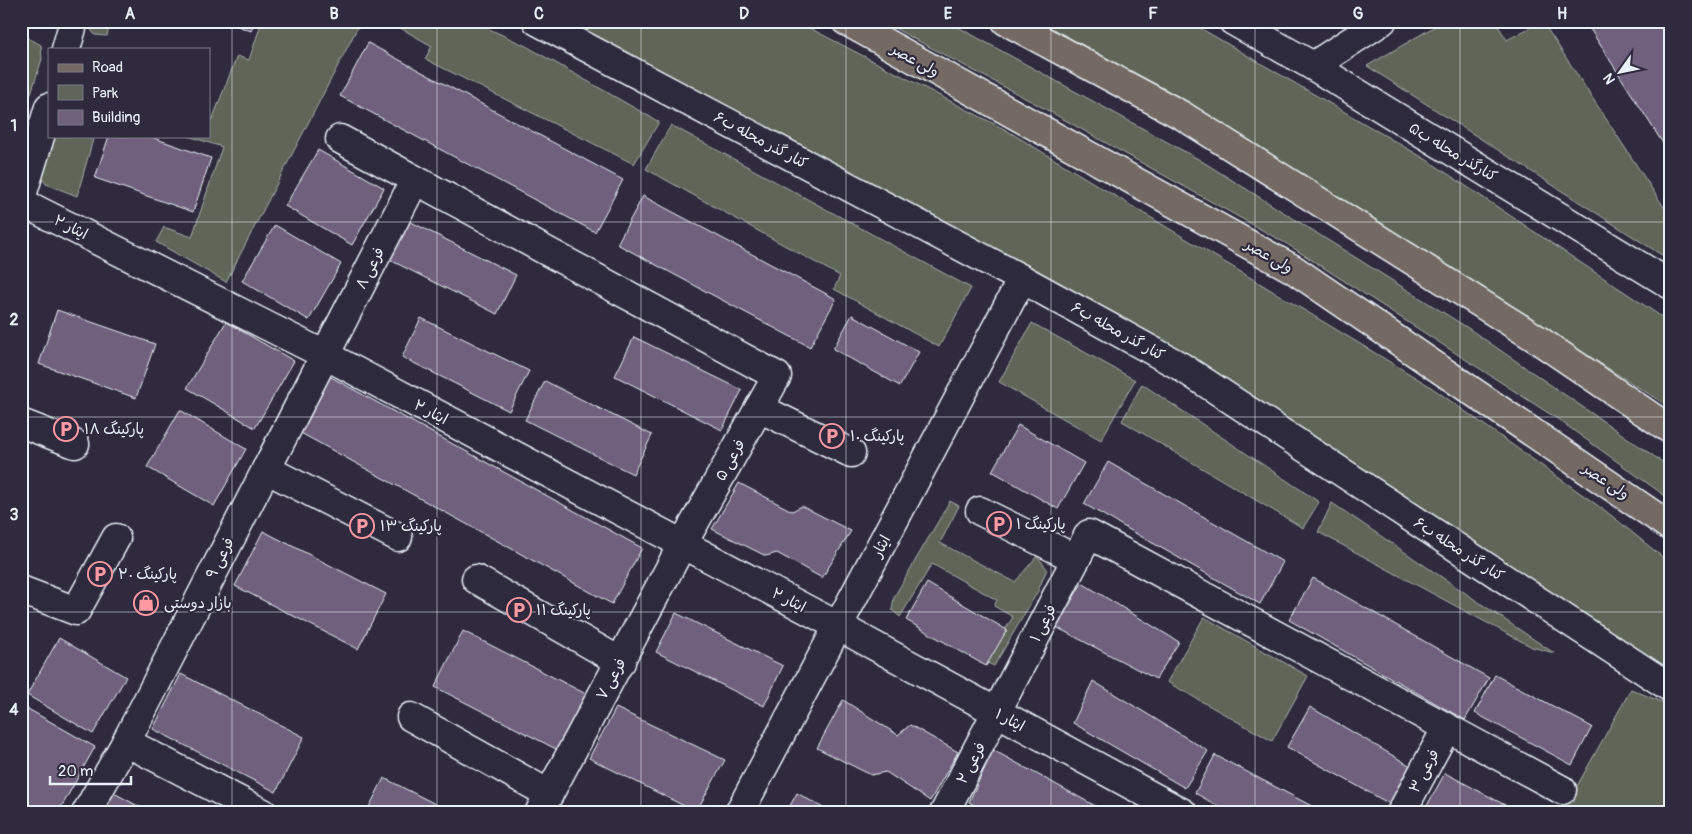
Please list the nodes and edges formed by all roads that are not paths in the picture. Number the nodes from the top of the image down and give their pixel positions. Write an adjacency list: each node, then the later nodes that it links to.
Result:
1 (74, 21): 7 (street)
2 (537, 21): 13 (street, کنار گذر محله ب۶)
3 (846, 21): 23 (main road, ولی عصر)
4 (1006, 21): 18 (main road)
5 (1233, 21): 8 (street, کنارگذر محله ب۵)
6 (1382, 21): 8 (street)
7 (66, 48)
8 (1313, 66): 14 (street, کنارگذر محله ب۵)
9 (48, 110): 12 (street)
10 (340, 140): 11 (street)
11 (415, 180): 15 (street, فرعی ۸); 16 (street, فرعی ۵)
12 (21, 200): 15 (street, ایثار ۲)
13 (1022, 279): 30 (street, ایثار); 32 (street, کنار گذر محله ب۶)
14 (1671, 285)
15 (325, 355): 21 (street, فرعی ۹); 26 (street, ایثار ۲)
16 (759, 408): 20 (street); 26 (street, فرعی ۵)
17 (21, 423): 19 (street)
18 (1671, 430)
19 (75, 444)
20 (851, 454)
21 (266, 470): 25 (street); 36 (street, فرعی ۹)
22 (980, 511): 27 (street)
23 (1671, 527)
24 (116, 538): 29 (street)
25 (398, 538)
26 (682, 545): 30 (street, ایثار ۲); 31 (street, فرعی ۷)
27 (1076, 559): 33 (street, فرعی ۱); 35 (street, فرعی ۱)
28 (476, 579): 31 (street)
29 (21, 590)
30 (838, 626): 33 (street, ایثار ۱); 41 (street, ایثار)
31 (621, 662): 38 (street, فرعی ۷)
32 (1671, 688)
33 (997, 713): 42 (street, فرعی ۲); 43 (street, ایثار ۱)
34 (411, 717): 38 (street)
35 (1446, 729): 37 (street); 44 (street, فرعی ۳)
36 (126, 742): 39 (street, فرعی ۹); 40 (street)
37 (1562, 790)
38 (544, 803)
39 (86, 813)
40 (263, 813)
41 (739, 813)
42 (944, 813)
43 (1183, 813)
44 (1401, 813)

